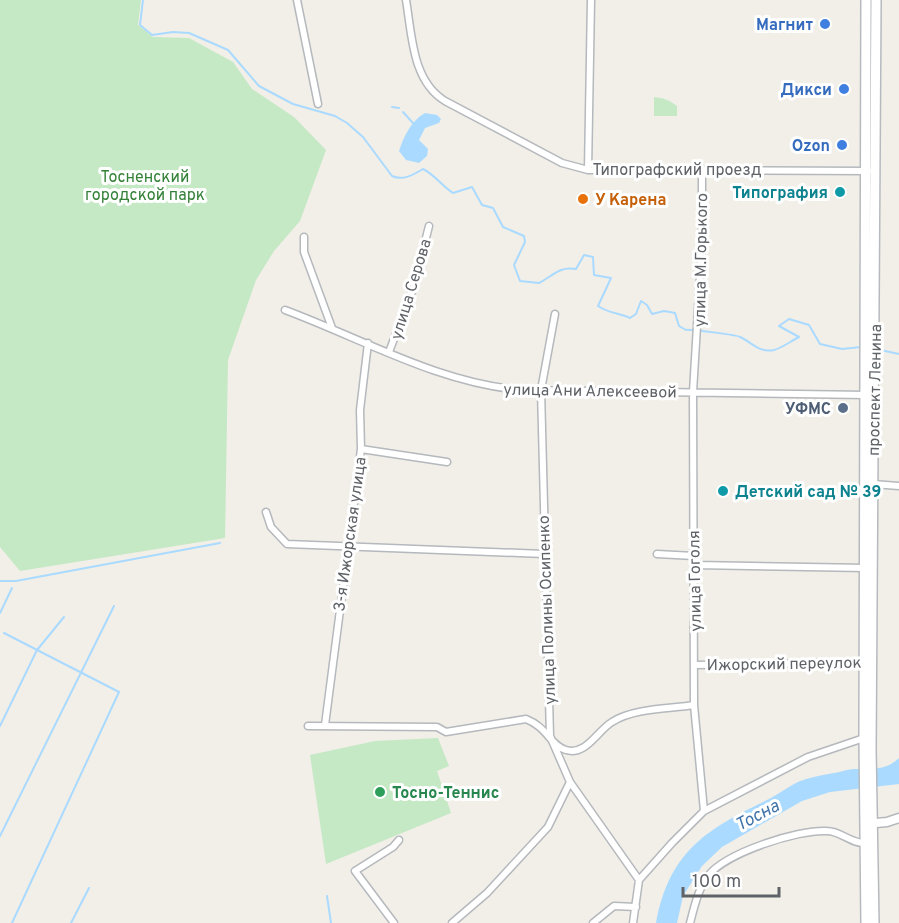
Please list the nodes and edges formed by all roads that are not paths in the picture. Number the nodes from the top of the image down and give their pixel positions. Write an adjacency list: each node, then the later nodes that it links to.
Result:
1 (297, 0): 6 (street)
2 (406, 0): 8 (street, Типографский проезд)
3 (591, 0): 8 (street)
4 (866, 0): 9 (main road, проспект Ленина)
5 (876, 0): 9 (main road, проспект Ленина)
6 (318, 104)
7 (702, 169): 8 (street, Типографский проезд); 9 (street, Типографский проезд); 16 (street, улица М.Горького)
8 (588, 170)
9 (870, 172): 20 (main road, проспект Ленина)
10 (429, 226): 17 (street, улица Серова)
11 (304, 237): 14 (street)
12 (285, 310): 14 (street, улица Ани Алексеевой)
13 (555, 314): 18 (street, улица Полины Осипенко)
14 (332, 328): 15 (street, улица Ани Алексеевой)
15 (368, 344): 17 (street, улица Ани Алексеевой); 21 (street, 3-я Ижорская улица)
16 (698, 350): 19 (street, улица Гоголя)
17 (390, 352): 18 (street, улица Ани Алексеевой)
18 (541, 390): 19 (street, улица Ани Алексеевой); 27 (street, улица Полины Осипенко)
19 (693, 392): 20 (street, улица Ани Алексеевой); 29 (street, улица Гоголя)
20 (870, 395): 23 (main road, проспект Ленина); 31 (main road, проспект Ленина)
21 (362, 449): 22 (street); 26 (street, 3-я Ижорская улица)
22 (447, 462)
23 (873, 484): 24 (street); 31 (main road, проспект Ленина)
24 (899, 486)
25 (266, 512): 26 (street)
26 (348, 548): 27 (street); 35 (street, 3-я Ижорская улица)
27 (544, 554): 37 (street, улица Полины Осипенко)
28 (657, 554): 29 (street)
29 (694, 556): 30 (street, улица Гоголя)
30 (694, 565): 31 (street); 33 (street, улица Гоголя)
31 (869, 568): 32 (main road, проспект Ленина)
32 (869, 662): 33 (street, Ижорский переулок); 38 (main road, проспект Ленина); 39 (main road, проспект Ленина)
33 (696, 665): 34 (street, улица Гоголя)
34 (694, 705): 37 (street); 41 (street, улица Гоголя)
35 (325, 725): 36 (street); 37 (street)
36 (308, 726)
37 (550, 736): 40 (street, улица Полины Осипенко)
38 (864, 738): 39 (main road, проспект Ленина); 41 (street)
39 (868, 748): 43 (main road, проспект Ленина)
40 (570, 782): 46 (street, улица Полины Осипенко); 49 (street)
41 (704, 811): 46 (street)
42 (899, 818): 43 (street)
43 (869, 824): 45 (main road, проспект Ленина); 54 (main road, проспект Ленина)
44 (399, 840): 48 (street)
45 (866, 843): 52 (street); 53 (main road, проспект Ленина)
46 (639, 880): 47 (street)
47 (636, 907): 50 (street); 51 (street)
48 (394, 923)
49 (452, 923)
50 (593, 923)
51 (633, 923)
52 (690, 923)
53 (866, 923)
54 (874, 923)

